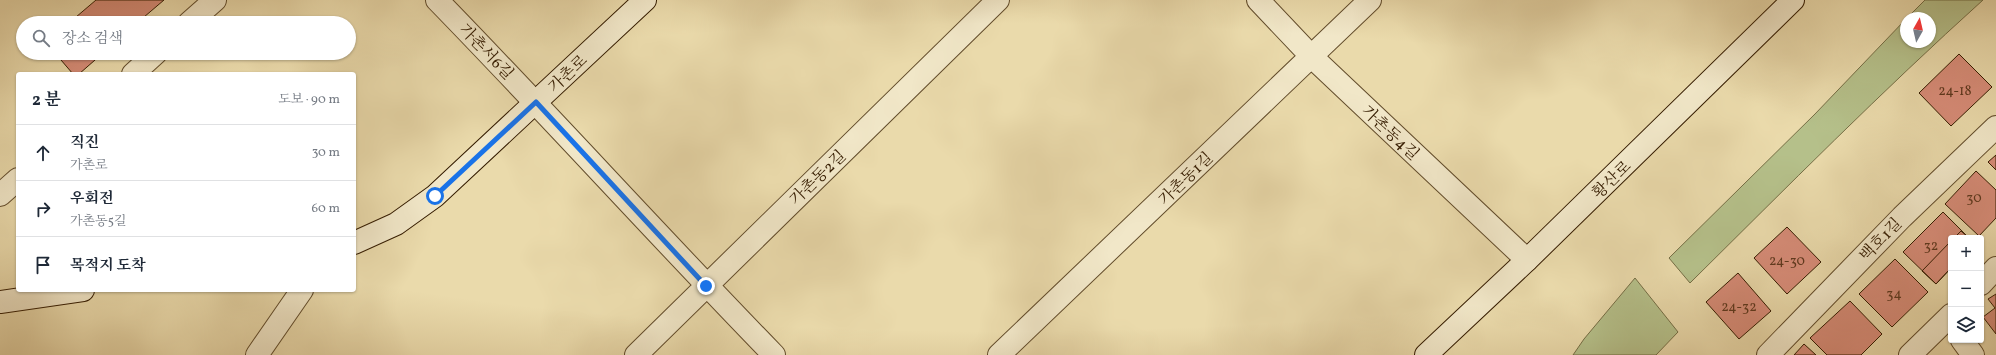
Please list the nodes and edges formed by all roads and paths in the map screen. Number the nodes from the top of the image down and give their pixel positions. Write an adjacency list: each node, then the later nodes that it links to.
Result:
1 (215, 0): 8 (street)
2 (437, 0): 12 (street, 가촌서6길)
3 (644, 0): 12 (street, 가촌로)
4 (998, 0): 20 (street, 가촌동2길)
5 (1258, 0): 9 (street, 가촌동4길)
6 (1370, 0): 9 (street, 가촌동1길)
7 (1793, 0): 17 (street, 황산로)
8 (197, 16)
9 (1312, 57): 17 (street, 가촌동4길); 29 (street, 가촌동1길)
10 (148, 60): 11 (street)
11 (135, 72)
12 (536, 102): 16 (street, 가촌로); 20 (street, 가촌서6길)
13 (1996, 127): 31 (street, 백호1길)
14 (16, 181): 15 (street)
15 (0, 195)
16 (356, 242)
17 (1527, 260): 30 (street, 황산로)
18 (1996, 268): 19 (street)
19 (1984, 281)
20 (706, 286): 27 (street, 가촌동2길); 28 (street, 가촌서6길)
21 (69, 292): 23 (street)
22 (301, 292): 26 (street)
23 (0, 302)
24 (1948, 321): 32 (street)
25 (1964, 343): 33 (street)
26 (257, 355)
27 (636, 355)
28 (774, 355)
29 (999, 355)
30 (1426, 355)
31 (1768, 355)
32 (1910, 355)
33 (1973, 355)

